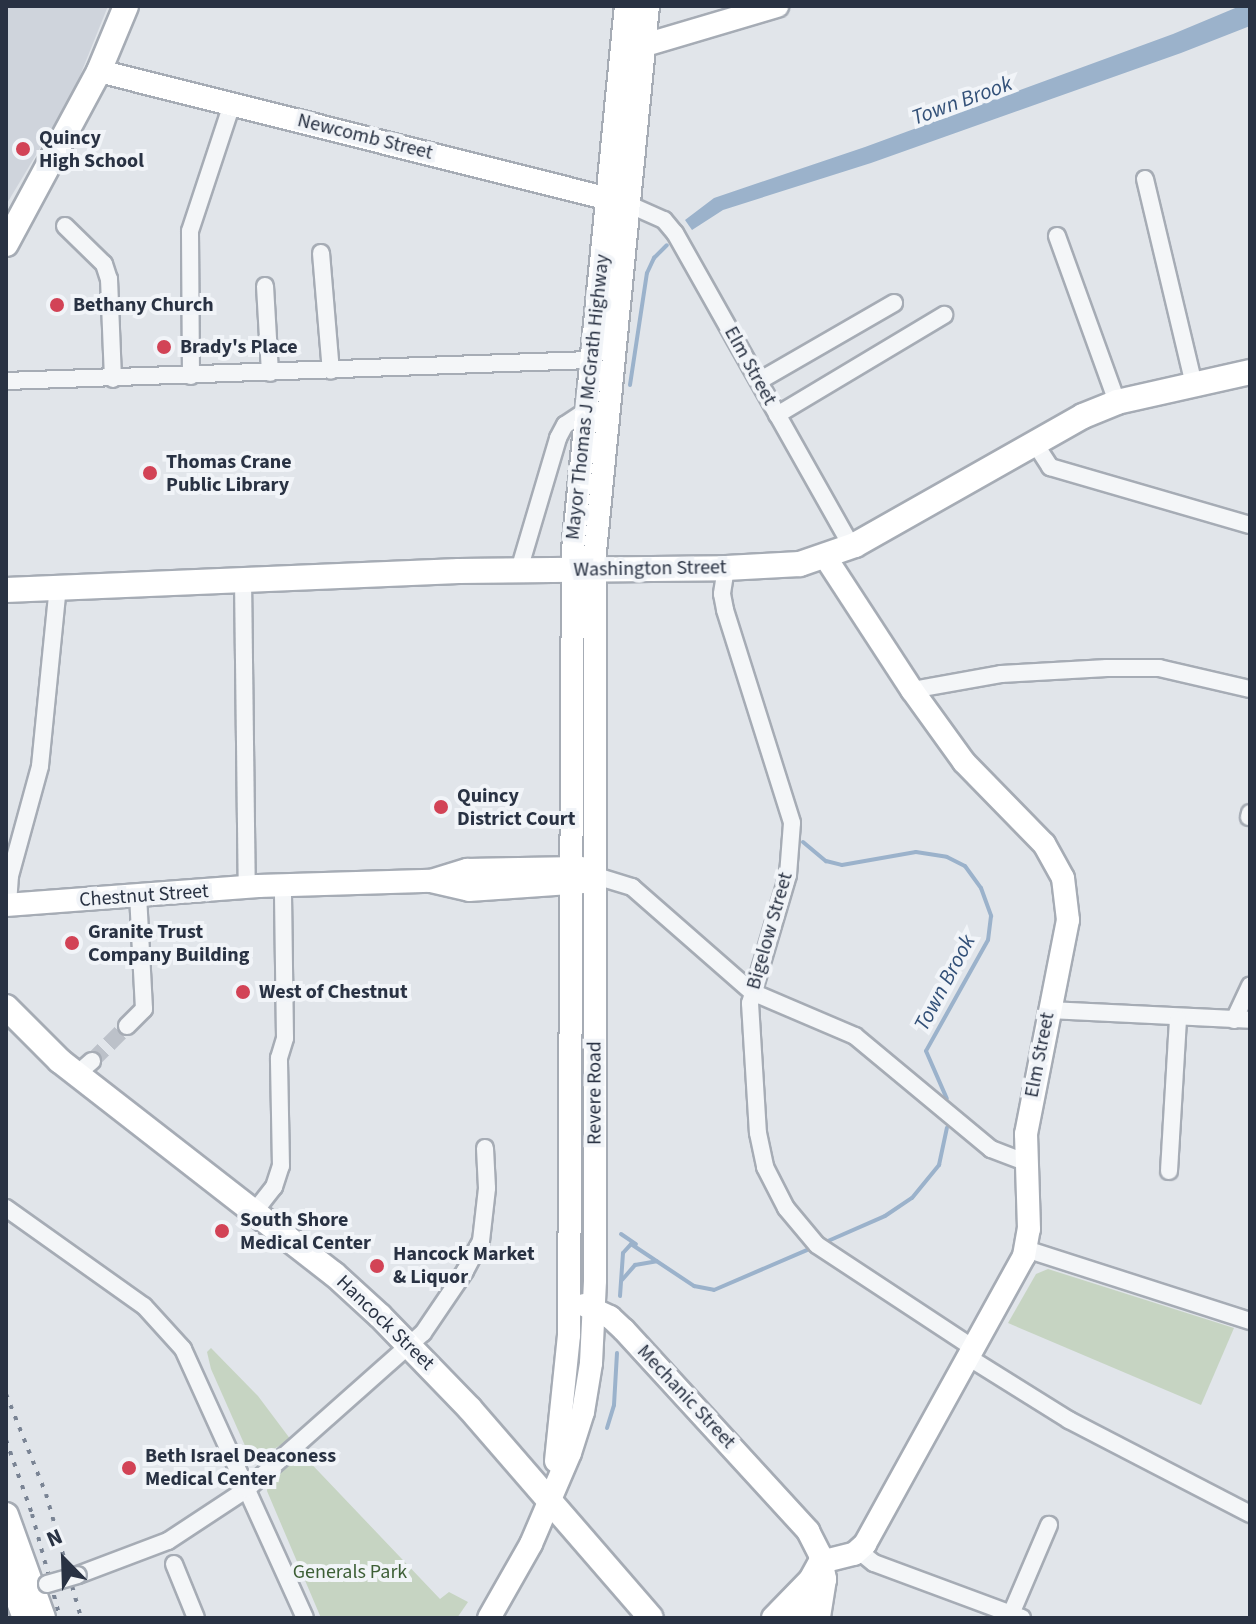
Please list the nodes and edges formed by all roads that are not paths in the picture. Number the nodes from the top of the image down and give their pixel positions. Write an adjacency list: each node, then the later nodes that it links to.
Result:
1 (126, 6): 6 (main road)
2 (626, 6): 5 (street, Mayor Thomas J McGrath Highway)
3 (648, 6): 5 (street, Mayor Thomas J McGrath Highway)
4 (777, 6): 5 (street)
5 (634, 46): 9 (street, Mayor Thomas J McGrath Highway)
6 (99, 71): 7 (street, Newcomb Street); 12 (main road)
7 (232, 104): 9 (street, Newcomb Street); 21 (street)
8 (1145, 179): 25 (street)
9 (620, 202): 17 (street, Mayor Thomas J McGrath Highway); 24 (street, Elm Street); 35 (street, Mayor Thomas J McGrath Highway)
10 (65, 226): 22 (street)
11 (1057, 236): 26 (street)
12 (6, 244)
13 (321, 253): 18 (street)
14 (265, 286): 20 (street)
15 (894, 303): 24 (street)
16 (944, 315): 28 (street)
17 (591, 360): 18 (street); 27 (street, Mayor Thomas J McGrath Highway)
18 (331, 371): 20 (street)
19 (1250, 372): 25 (main road, Washington Street)
20 (270, 373): 21 (street)
21 (191, 376): 22 (street)
22 (113, 379): 23 (street)
23 (6, 381)
24 (759, 381): 28 (street, Elm Street)
25 (1194, 384): 26 (main road, Washington Street)
26 (1117, 402): 29 (main road, Washington Street)
27 (586, 411): 34 (street); 35 (street, Mayor Thomas J McGrath Highway)
28 (777, 415): 31 (street, Elm Street)
29 (1034, 442): 30 (street); 31 (main road, Washington Street)
30 (1250, 525)
31 (852, 547): 32 (main road, Washington Street)
32 (826, 558): 33 (main road, Washington Street); 40 (street, Elm Street)
33 (726, 568): 35 (main road, Washington Street); 48 (street, Bigelow Street)
34 (519, 570): 35 (main road, Washington Street); 36 (main road, Washington Street)
35 (584, 570): 41 (street, Mayor Thomas J McGrath Highway); 42 (street, Mayor Thomas J McGrath Highway)
36 (243, 579): 37 (main road, Washington Street); 44 (street)
37 (58, 587): 38 (main road, Washington Street); 46 (street)
38 (6, 590)
39 (1250, 689): 40 (street)
40 (912, 690): 50 (street, Elm Street)
41 (569, 875): 42 (street, Chestnut Street); 43 (street, Chestnut Street); 59 (street, Revere Road)
42 (596, 876): 48 (street); 61 (street, Revere Road)
43 (283, 886): 44 (street, Chestnut Street); 58 (street)
44 (247, 887): 45 (street, Chestnut Street)
45 (138, 896): 46 (street, Chestnut Street); 53 (street)
46 (7, 905)
47 (1250, 986): 52 (street)
48 (752, 992): 55 (street); 64 (street, Bigelow Street)
49 (6, 1007): 58 (main road, Hancock Street)
50 (1049, 1010): 51 (street); 55 (street, Elm Street)
51 (1178, 1019): 52 (street); 56 (street)
52 (1242, 1020)
53 (127, 1026)
54 (485, 1148): 63 (street)
55 (1025, 1162): 60 (street, Elm Street)
56 (1169, 1171)
57 (6, 1208): 65 (street)
58 (255, 1211): 63 (main road, Hancock Street)
59 (569, 1231): 61 (street, Mechanic Street); 66 (street, Revere Road)
60 (1026, 1249): 62 (street); 64 (street, Elm Street)
61 (594, 1311): 66 (street, Revere Road); 71 (street, Mechanic Street)
62 (1250, 1321)
63 (410, 1346): 65 (street); 66 (main road, Hancock Street)
64 (970, 1353): 67 (street, Bigelow Street); 70 (street, Elm Street)
65 (247, 1489): 74 (street, bridge); 79 (street)
66 (550, 1500): 80 (street); 81 (main road, Hancock Street)
67 (1250, 1514)
68 (6, 1515): 74 (main road)
69 (1049, 1525): 75 (street)
70 (859, 1551): 71 (street); 75 (street)
71 (821, 1562): 82 (main road); 83 (street); 84 (street)
72 (174, 1564): 78 (street)
73 (6, 1567): 76 (main road)
74 (40, 1586): 77 (main road)
75 (1017, 1616)
76 (25, 1618)
77 (43, 1618)
78 (196, 1618)
79 (305, 1618)
80 (489, 1618)
81 (651, 1618)
82 (774, 1618)
83 (801, 1618)
84 (819, 1618)

